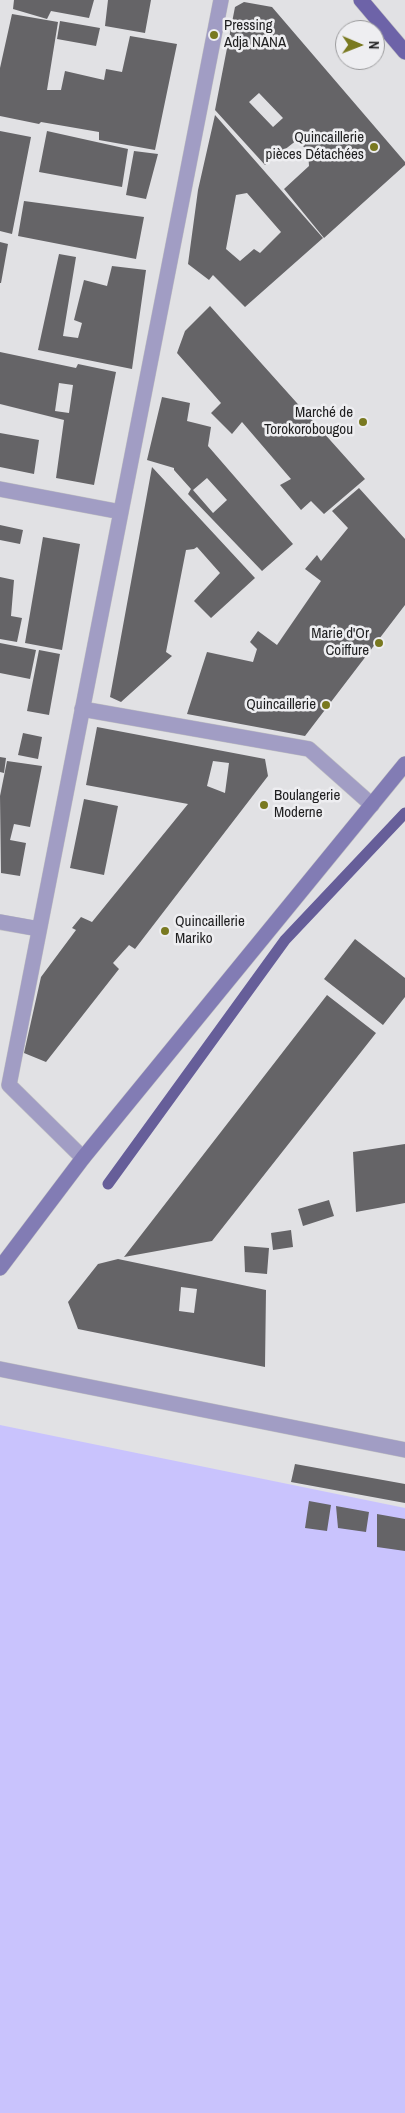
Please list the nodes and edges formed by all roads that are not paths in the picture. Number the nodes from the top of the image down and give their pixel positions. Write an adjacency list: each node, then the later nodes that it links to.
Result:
1 (221, 0): 5 (street)
2 (361, 0): 3 (main road)
3 (405, 52)
4 (0, 489): 5 (street)
5 (121, 512): 6 (street)
6 (82, 709): 8 (street); 10 (street)
7 (405, 764): 8 (main road)
8 (372, 805): 11 (main road)
9 (0, 922): 10 (street)
10 (39, 929): 11 (street)
11 (83, 1158): 12 (main road)
12 (0, 1268)
13 (0, 1369): 14 (street)
14 (405, 1450)

